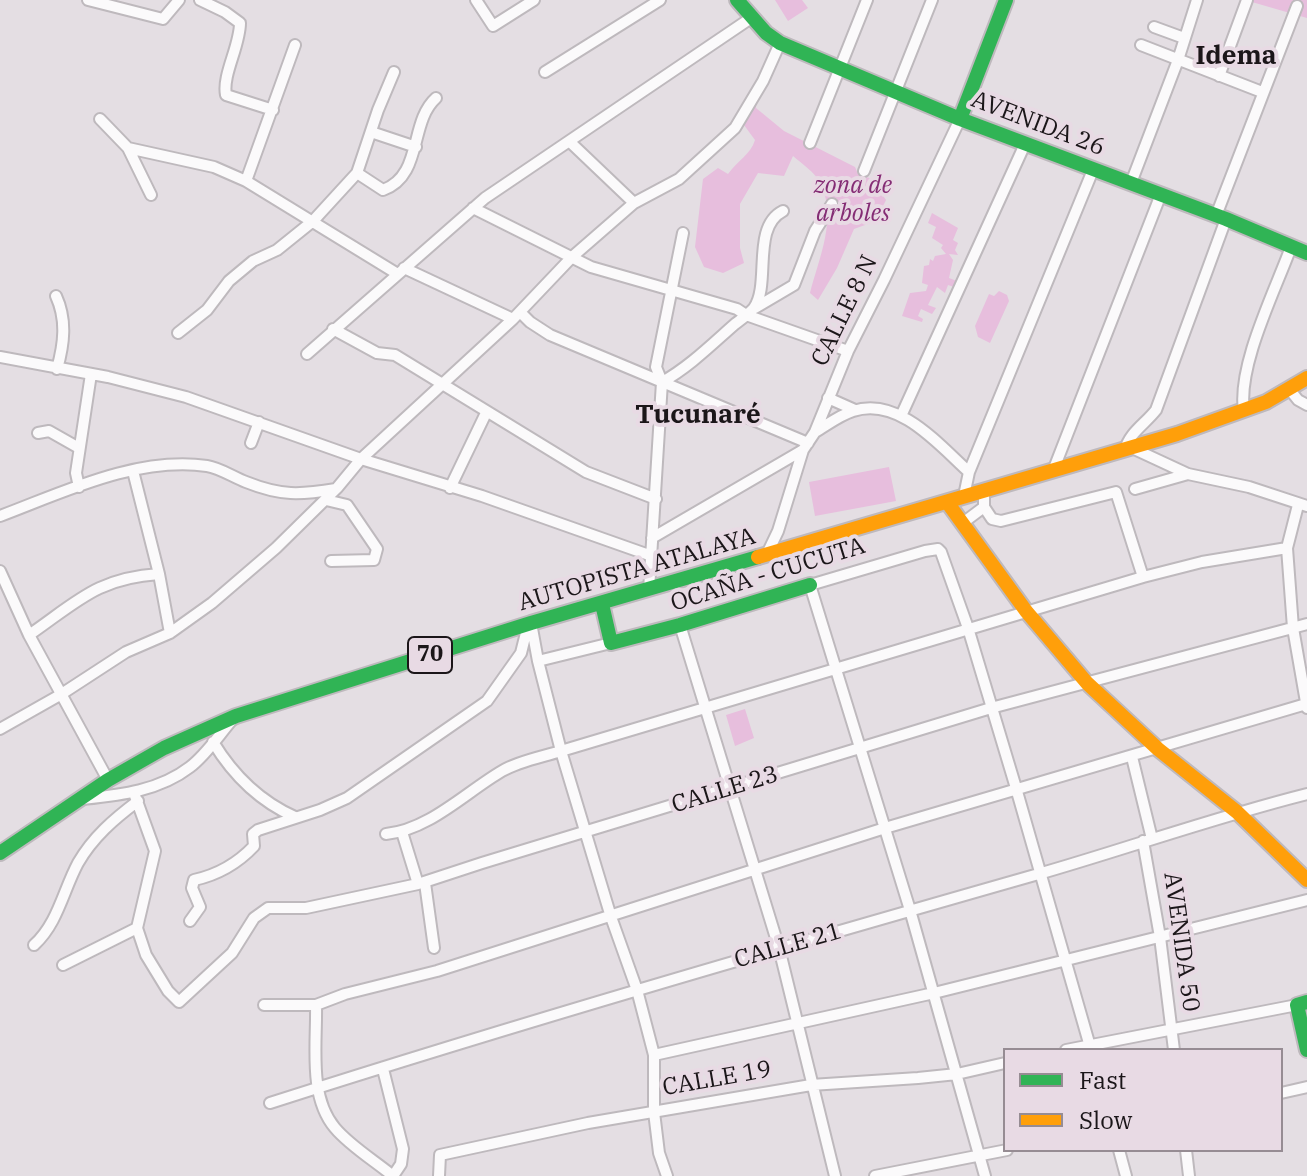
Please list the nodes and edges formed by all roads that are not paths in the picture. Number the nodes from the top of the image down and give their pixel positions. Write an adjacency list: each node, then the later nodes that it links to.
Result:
1 (88, 0): 2 (street)
2 (179, 0)
3 (200, 0): 28 (street)
4 (476, 0): 5 (street)
5 (534, 0)
6 (660, 0): 23 (street)
7 (737, 0): 14 (street, AVENIDA 26)
8 (867, 0): 21 (street)
9 (932, 0): 25 (street)
10 (1006, 0): 30 (street, CALLE 8 N)
11 (1197, 0): 16 (street)
12 (1247, 0): 24 (street)
13 (1297, 6): 26 (street)
14 (755, 22): 17 (street, AVENIDA 26); 32 (street)
15 (1154, 27): 16 (street)
16 (1184, 38): 20 (street)
17 (780, 43): 21 (street, AVENIDA 26); 44 (street)
18 (295, 45): 28 (street)
19 (1141, 45): 20 (street)
20 (1178, 60): 24 (street); 41 (street)
21 (840, 67): 25 (street, AVENIDA 26); 33 (street)
22 (394, 72): 31 (street)
23 (545, 72)
24 (1219, 76): 26 (street)
25 (897, 91): 30 (street, AVENIDA 26); 38 (street)
26 (1262, 92): 48 (street)
27 (436, 98): 35 (street)
28 (273, 110): 40 (street)
29 (100, 119): 36 (street)
30 (960, 119): 34 (street, AVENIDA 26); 61 (street, CALLE 8 N)
31 (371, 132): 35 (street); 39 (street)
32 (570, 142): 44 (street); 46 (street)
33 (810, 143)
34 (1025, 144): 37 (street, AVENIDA 26); 75 (street)
35 (416, 147): 39 (street)
36 (128, 148): 40 (street); 43 (street)
37 (1093, 170): 41 (street, AVENIDA 26); 86 (street)
38 (864, 171)
39 (357, 173): 49 (street)
40 (246, 181): 49 (street)
41 (1131, 183): 42 (street, AVENIDA 26)
42 (1161, 194): 48 (street, AVENIDA 26); 85 (street)
43 (151, 195)
44 (634, 203): 53 (street)
45 (832, 204): 57 (street)
46 (473, 208): 53 (street); 54 (street)
47 (783, 211): 57 (street)
48 (1223, 213): 51 (street, AVENIDA 26); 82 (street)
49 (313, 221): 54 (street); 60 (street)
50 (683, 233): 55 (street)
51 (1291, 247): 52 (street, AVENIDA 26); 73 (street)
52 (1307, 253)
53 (572, 257): 55 (street); 58 (street)
54 (400, 270): 58 (street); 59 (street)
55 (673, 291): 57 (street); 67 (street)
56 (56, 296): 64 (street)
57 (750, 311): 61 (street); 67 (street)
58 (516, 316): 67 (street); 68 (street)
59 (333, 329): 62 (street); 68 (street)
60 (178, 333)
61 (848, 351): 70 (street, CALLE 8 N)
62 (307, 354)
63 (0, 357): 64 (street)
64 (57, 369): 65 (street)
65 (91, 374): 76 (street); 81 (street)
66 (1307, 378): 69 (street, AUTOPISTA ATALAYA / 70)
67 (662, 382): 80 (street); 94 (street)
68 (443, 384): 74 (street); 83 (street)
69 (1290, 390): 71 (street); 73 (street, AUTOPISTA ATALAYA / 70)
70 (828, 398): 72 (street); 77 (street, CALLE 8 N)
71 (1307, 405)
72 (855, 410): 75 (street); 77 (street)
73 (1244, 411): 82 (street, AUTOPISTA ATALAYA / 70)
74 (486, 413): 90 (street); 94 (street)
75 (901, 416): 86 (street)
76 (259, 422): 79 (street); 83 (street)
77 (815, 432): 80 (street, CALLE 8 N)
78 (38, 433): 81 (street)
79 (251, 443)
80 (805, 446): 102 (street); 105 (street, CALLE 8 N)
81 (79, 448): 89 (street)
82 (1128, 449): 85 (street, AUTOPISTA ATALAYA / 70); 87 (street)
83 (361, 459): 88 (street); 90 (street)
84 (133, 471): 88 (street); 89 (street); 108 (street)
85 (1053, 471): 92 (street, AUTOPISTA ATALAYA / 70)
86 (969, 472): 93 (street)
87 (1188, 474): 91 (street); 98 (street)
88 (340, 485): 95 (street); 97 (street)
89 (79, 487): 100 (street)
90 (450, 488): 104 (street)
91 (1135, 489)
92 (984, 490): 93 (street, AUTOPISTA ATALAYA / 70); 99 (street)
93 (964, 496): 96 (street, AUTOPISTA ATALAYA / 70)
94 (656, 499): 102 (street)
95 (326, 500): 97 (street); 119 (street)
96 (947, 502): 101 (street); 105 (street, AUTOPISTA ATALAYA / 70)
97 (347, 505): 106 (street)
98 (1302, 506): 103 (street)
99 (984, 507): 101 (street); 109 (street)
100 (0, 516)
101 (964, 522): 113 (street)
102 (652, 538): 104 (street)
103 (1287, 548): 109 (street); 118 (street)
104 (649, 555): 111 (street)
105 (767, 555): 111 (street, AUTOPISTA ATALAYA / 70)
106 (331, 561)
107 (0, 571): 120 (street)
108 (159, 574): 119 (street); 120 (street)
109 (1143, 577): 113 (street)
110 (810, 585): 116 (street, OCAÑA - CUCUTA); 117 (street, OCAÑA - CUCUTA); 123 (street)
111 (649, 590): 112 (street, AUTOPISTA ATALAYA / 70)
112 (602, 604): 114 (street, AUTOPISTA ATALAYA / 70); 121 (street)
113 (1026, 611): 117 (street); 124 (street)
114 (530, 624): 122 (street); 129 (street, AUTOPISTA ATALAYA / 70); 143 (street)
115 (1307, 624): 118 (street, CALLE 23)
116 (680, 625): 121 (street, OCAÑA - CUCUTA); 126 (street)
117 (968, 628): 123 (street); 128 (street)
118 (1293, 628): 124 (street, CALLE 23); 127 (street)
119 (170, 633): 125 (street)
120 (29, 635): 125 (street)
121 (611, 643): 122 (street, OCAÑA - CUCUTA)
122 (538, 661): 134 (street)
123 (836, 668): 126 (street); 132 (street)
124 (1087, 683): 128 (street, CALLE 23); 133 (street)
125 (60, 695): 130 (street); 136 (street)
126 (704, 707): 134 (street); 137 (street)
127 (1307, 707): 133 (street)
128 (991, 708): 132 (street, CALLE 23); 138 (street)
129 (236, 716): 131 (street); 136 (street, AUTOPISTA ATALAYA / 70)
130 (0, 729)
131 (213, 742): 140 (street); 143 (street)
132 (861, 748): 137 (street, CALLE 23); 144 (street)
133 (1158, 749): 135 (street); 142 (street)
134 (561, 751): 145 (street); 146 (street)
135 (1132, 757): 138 (street); 148 (street, AVENIDA 50)
136 (108, 780): 141 (street, AUTOPISTA ATALAYA / 70)
137 (732, 788): 146 (street, CALLE 23); 150 (street)
138 (1016, 788): 144 (street); 151 (street)
139 (1307, 794): 142 (street, CALLE 21)
140 (136, 797): 141 (street); 158 (street); 160 (street)
141 (77, 799): 149 (street, AUTOPISTA ATALAYA / 70)
142 (1237, 812): 148 (street, CALLE 21); 152 (street)
143 (295, 817): 157 (street)
144 (885, 828): 150 (street); 155 (street)
145 (402, 832): 147 (street); 153 (street)
146 (585, 832): 153 (street, CALLE 23); 156 (street)
147 (386, 834)
148 (1148, 840): 151 (street, CALLE 21); 159 (street, AVENIDA 50)
149 (0, 853)
150 (757, 868): 156 (street); 162 (street)
151 (1039, 874): 155 (street, CALLE 21); 163 (street)
152 (1307, 880)
153 (421, 884): 158 (street, CALLE 23); 161 (street)
154 (1307, 900): 159 (street)
155 (910, 910): 162 (street, CALLE 21); 166 (street)
156 (611, 917): 165 (street); 169 (street)
157 (190, 921)
158 (137, 928): 164 (street)
159 (1160, 937): 163 (street); 171 (street, AVENIDA 50)
160 (34, 945)
161 (434, 948)
162 (779, 948): 165 (street, CALLE 21); 170 (street)
163 (1065, 961): 166 (street); 172 (street)
164 (63, 965)
165 (637, 990): 175 (street); 177 (street, CALLE 21)
166 (934, 993): 170 (street); 178 (street)
167 (1302, 1003): 171 (street); 174 (street)
168 (264, 1005): 169 (street)
169 (316, 1005): 181 (street)
170 (799, 1022): 175 (street); 179 (street)
171 (1171, 1027): 172 (street); 173 (street, AVENIDA 50)
172 (1090, 1048)
173 (1174, 1048)
174 (1307, 1050)
175 (654, 1055): 184 (street)
176 (1003, 1063): 178 (street, CALLE 19)
177 (383, 1069): 181 (street, CALLE 21); 189 (street)
178 (957, 1074): 179 (street, CALLE 19); 188 (street)
179 (811, 1085): 184 (street, CALLE 19); 192 (street)
180 (1307, 1087): 182 (street)
181 (317, 1088): 183 (street, CALLE 21); 189 (street)
182 (1283, 1093)
183 (270, 1103)
184 (654, 1112): 190 (street, CALLE 19); 191 (street)
185 (1003, 1151): 188 (street)
186 (1120, 1152): 195 (street)
187 (1186, 1152): 196 (street)
188 (979, 1156): 193 (street); 194 (street)
189 (393, 1176)
190 (439, 1176)
191 (667, 1176)
192 (835, 1176)
193 (875, 1176)
194 (985, 1176)
195 (1126, 1176)
196 (1189, 1176)

